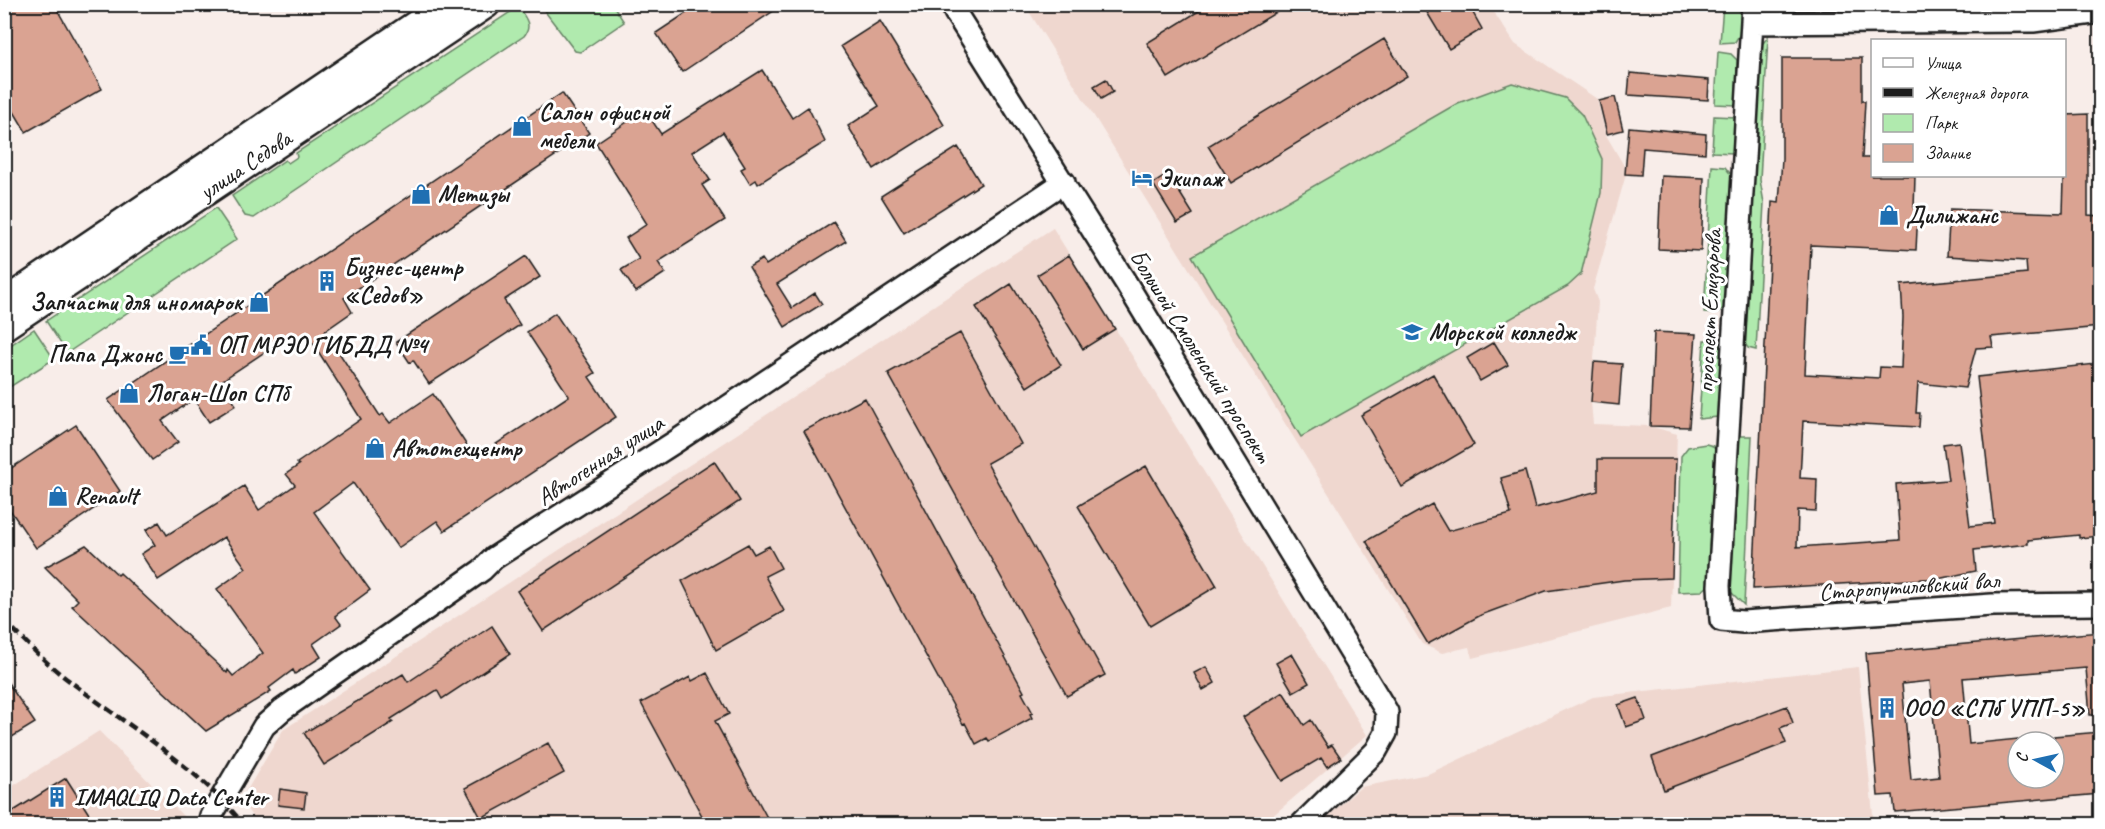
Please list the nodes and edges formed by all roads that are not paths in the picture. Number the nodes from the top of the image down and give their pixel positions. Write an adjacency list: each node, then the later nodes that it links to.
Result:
1 (447, 4): 7 (main road, улица Седова)
2 (486, 4): 8 (main road, улица Седова)
3 (950, 7): 6 (street, Большой Смоленский проспект)
4 (2100, 12): 5 (street)
5 (1753, 14): 10 (street, проспект Елизарова)
6 (1064, 182): 11 (street, Автогенная улица); 12 (street, Большой Смоленский проспект)
7 (4, 303)
8 (4, 326)
9 (2100, 604): 10 (street, Старопутиловский вал)
10 (1721, 620)
11 (209, 825)
12 (1302, 825)

